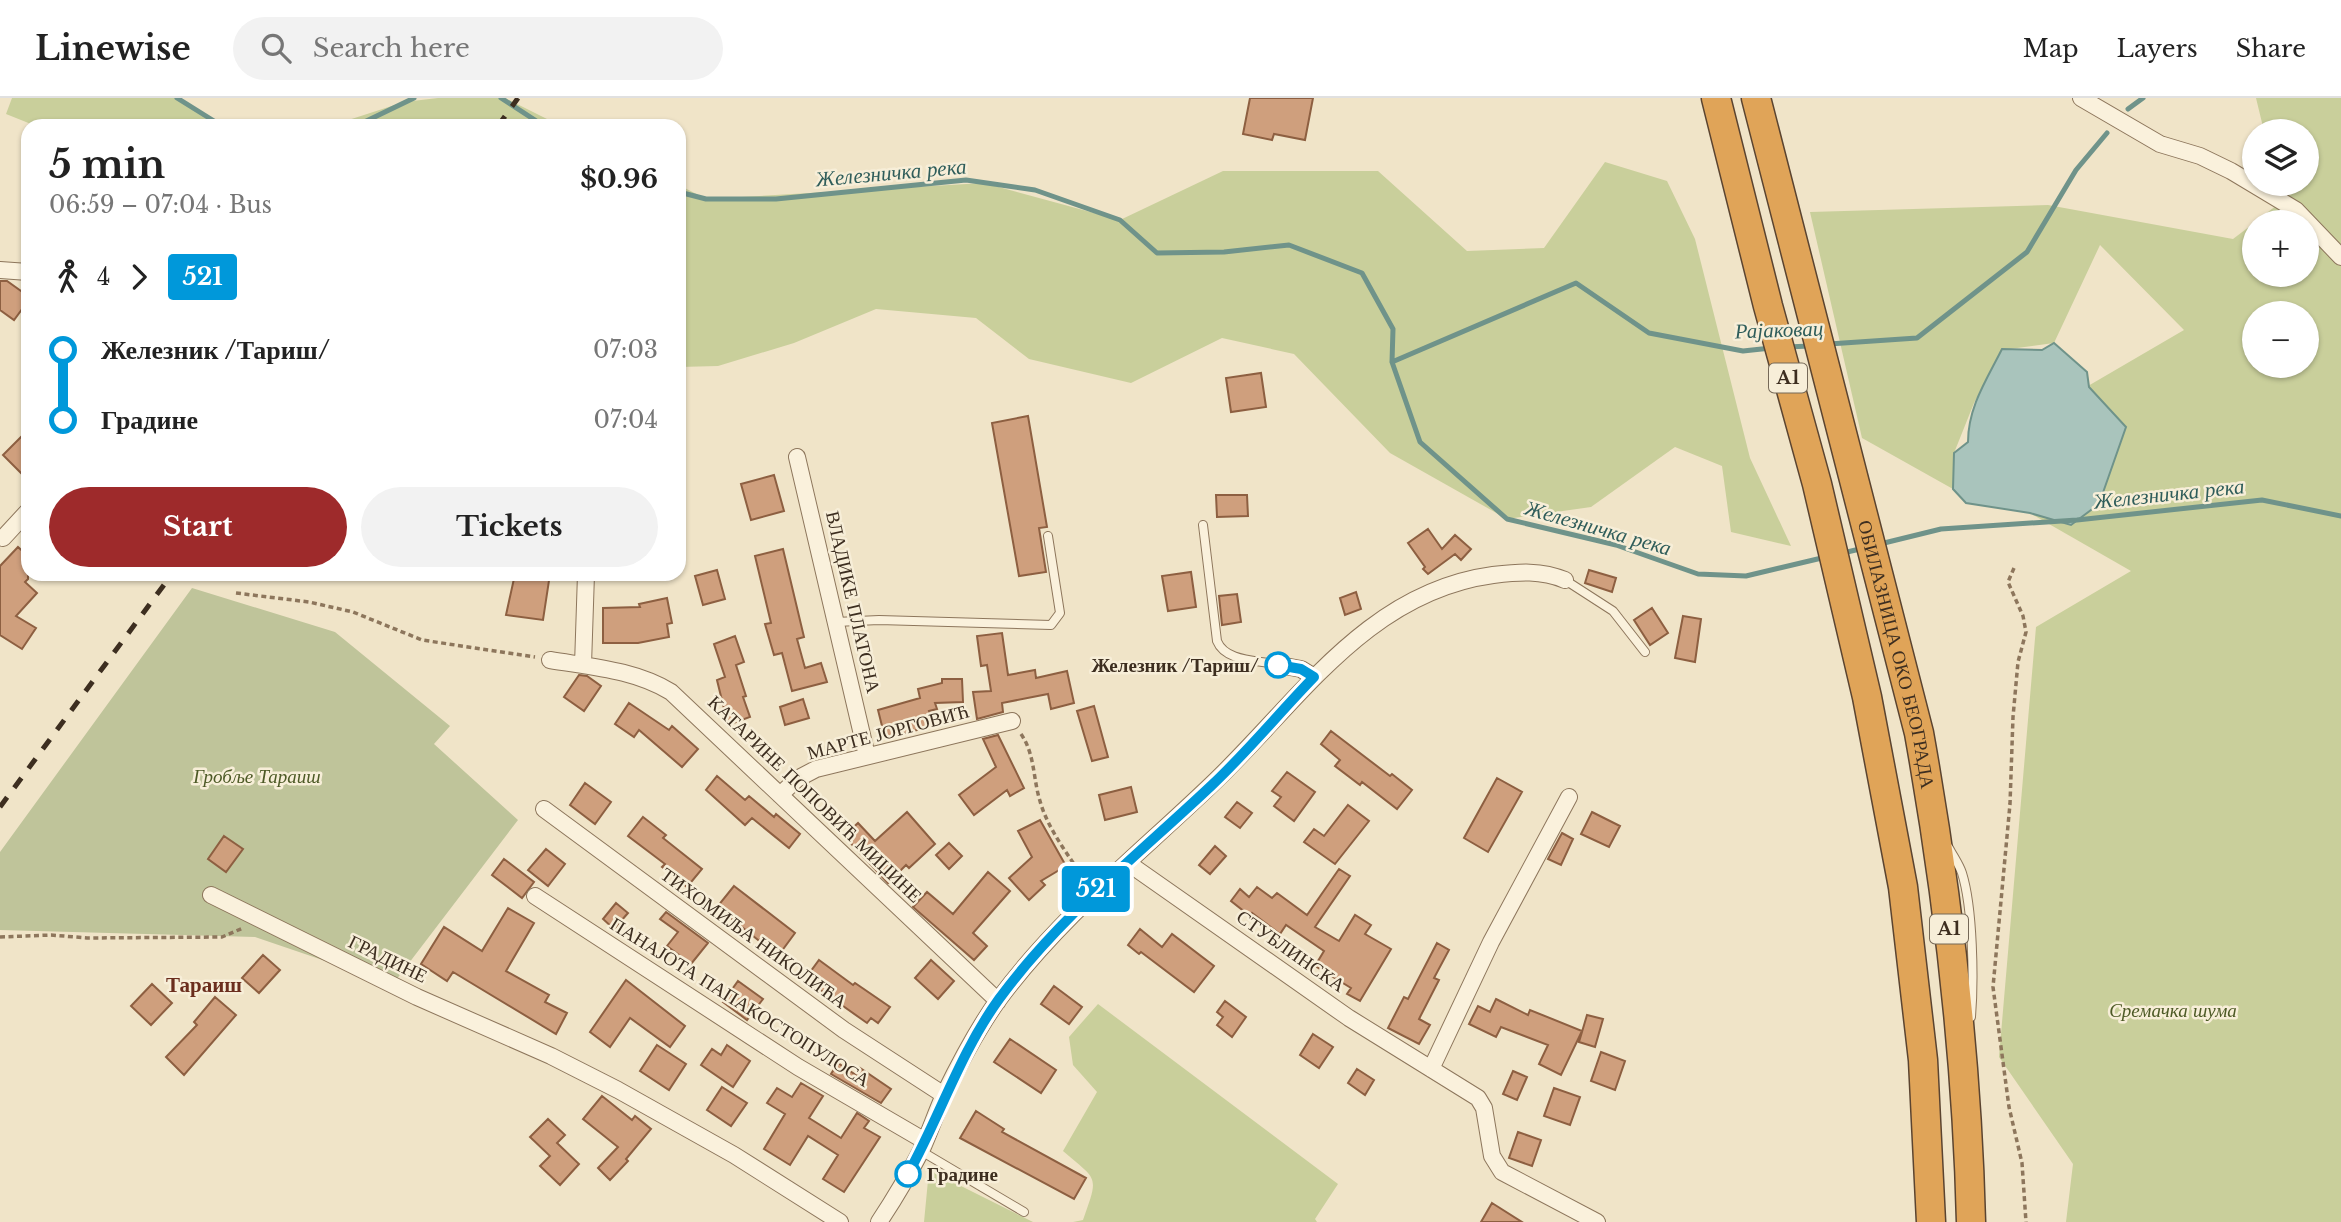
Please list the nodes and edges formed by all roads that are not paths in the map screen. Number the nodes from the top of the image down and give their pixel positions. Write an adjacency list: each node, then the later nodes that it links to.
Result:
1 (1716, 98): 37 (highway, ОБИЛАЗНИЦА ОКО БЕОГРАДА / A1)
2 (1756, 98): 33 (highway, ОБИЛАЗНИЦА ОКО БЕОГРАДА / A1)
3 (2081, 98): 4 (street)
4 (2341, 257)
5 (0, 270): 6 (street)
6 (21, 272)
7 (797, 457): 14 (street, ВЛАДИКЕ ПЛАТОНА)
8 (21, 519): 11 (street)
9 (1203, 525): 17 (lane)
10 (1048, 536): 14 (lane)
11 (3, 538)
12 (1565, 580): 15 (lane); 19 (street)
13 (586, 581): 18 (street)
14 (836, 622): 21 (street, ВЛАДИКЕ ПЛАТОНА)
15 (1645, 652)
16 (550, 660): 18 (street, КАТАРИНЕ ПОПОВИЋ МИЏИНЕ)
17 (1274, 664): 19 (street)
18 (583, 666): 22 (street, КАТАРИНЕ ПОПОВИЋ МИЏИНЕ)
19 (1314, 677): 25 (street)
20 (1012, 721): 21 (street, МАРТЕ ЈОРГОВИЋ)
21 (867, 755): 22 (street, МАРТЕ ЈОРГОВИЋ)
22 (780, 795): 28 (street, КАТАРИНЕ ПОПОВИЋ МИЏИНЕ)
23 (1569, 797): 29 (street)
24 (544, 809): 30 (street, ТИХОМИЉА НИКОЛИЋА)
25 (1128, 863): 28 (street); 29 (street, СТУБЛИНСКА)
26 (211, 895): 34 (street, ГРАДИНЕ)
27 (535, 896): 31 (street, ПАНАЈОТА ПАПАКОСТОПУЛОСА)
28 (998, 1001): 30 (street)
29 (1432, 1069): 36 (street, СТУБЛИНСКА)
30 (944, 1095): 31 (street)
31 (923, 1146): 32 (lane); 35 (street)
32 (1024, 1212)
33 (1974, 1217)
34 (839, 1222)
35 (879, 1222)
36 (1597, 1222)
37 (1931, 1222)

